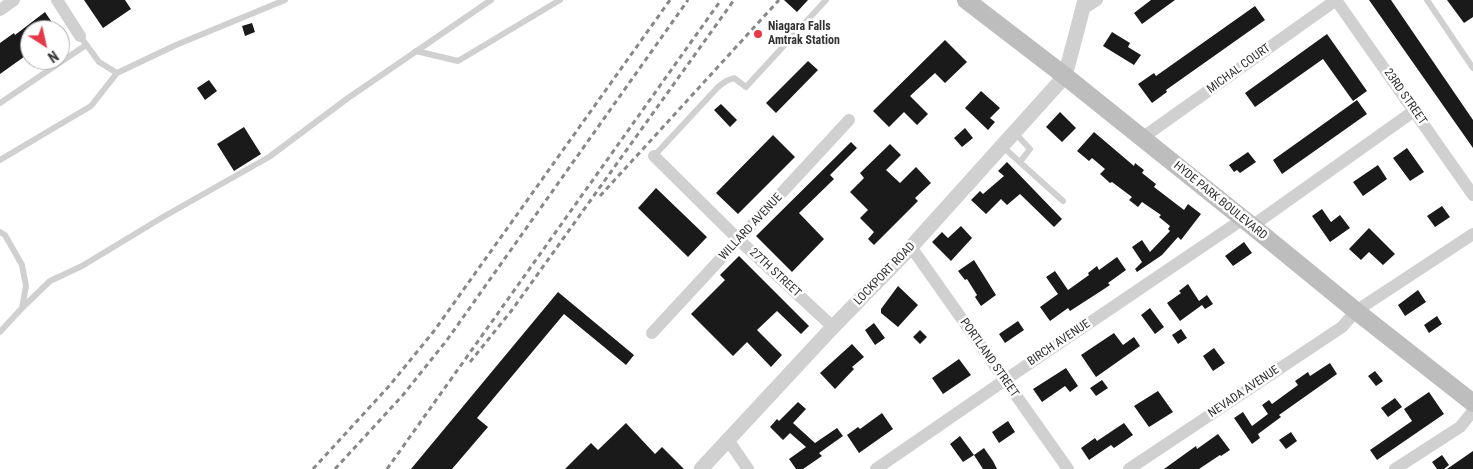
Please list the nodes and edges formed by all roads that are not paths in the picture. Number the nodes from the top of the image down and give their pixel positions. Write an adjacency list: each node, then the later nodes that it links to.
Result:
1 (14, 0): 12 (street)
2 (57, 0): 13 (street)
3 (286, 0): 16 (lane)
4 (491, 0): 14 (lane)
5 (560, 0): 14 (lane)
6 (826, 0): 24 (lane)
7 (966, 0): 17 (main road, HYDE PARK BOULEVARD)
8 (1096, 0): 11 (street)
9 (1336, 0): 19 (street, 23RD STREET); 22 (street, MICHAL COURT)
10 (1427, 0): 15 (lane)
11 (1084, 5): 17 (street)
12 (0, 10)
13 (83, 40): 16 (lane); 18 (lane)
14 (416, 52): 34 (lane)
15 (1473, 68)
16 (117, 73): 25 (lane)
17 (1065, 76): 21 (street, LOCKPORT ROAD); 22 (main road, HYDE PARK BOULEVARD)
18 (0, 103)
19 (1414, 111): 27 (street, 23RD STREET); 29 (street, BIRCH AVENUE)
20 (849, 120): 32 (street, WILLARD AVENUE)
21 (1014, 132): 23 (street, LOCKPORT ROAD); 26 (lane)
22 (1142, 138): 29 (main road, HYDE PARK BOULEVARD)
23 (1002, 146): 26 (lane); 33 (street, LOCKPORT ROAD)
24 (654, 156): 32 (street, 27TH STREET)
25 (0, 160)
26 (1020, 162): 28 (lane)
27 (1473, 194)
28 (1063, 201)
29 (1248, 222): 35 (main road, HYDE PARK BOULEVARD); 39 (street, BIRCH AVENUE)
30 (0, 232): 34 (lane)
31 (1473, 234): 35 (street, NEVADA AVENUE)
32 (739, 240): 36 (street, 27TH STREET); 38 (street, WILLARD AVENUE)
33 (911, 247): 36 (street, LOCKPORT ROAD); 39 (street, PORTLAND STREET)
34 (22, 308): 37 (lane)
35 (1356, 312): 40 (main road, HYDE PARK BOULEVARD); 47 (street, NEVADA AVENUE)
36 (833, 327): 42 (street, LOCKPORT ROAD)
37 (0, 332)
38 (652, 333)
39 (1005, 380): 45 (street, BIRCH AVENUE); 46 (street, PORTLAND STREET)
40 (1473, 403)
41 (1473, 411): 48 (street)
42 (728, 440): 43 (street, LOCKPORT ROAD); 44 (street)
43 (701, 469)
44 (748, 469)
45 (876, 469)
46 (1068, 469)
47 (1129, 469)
48 (1395, 469)

